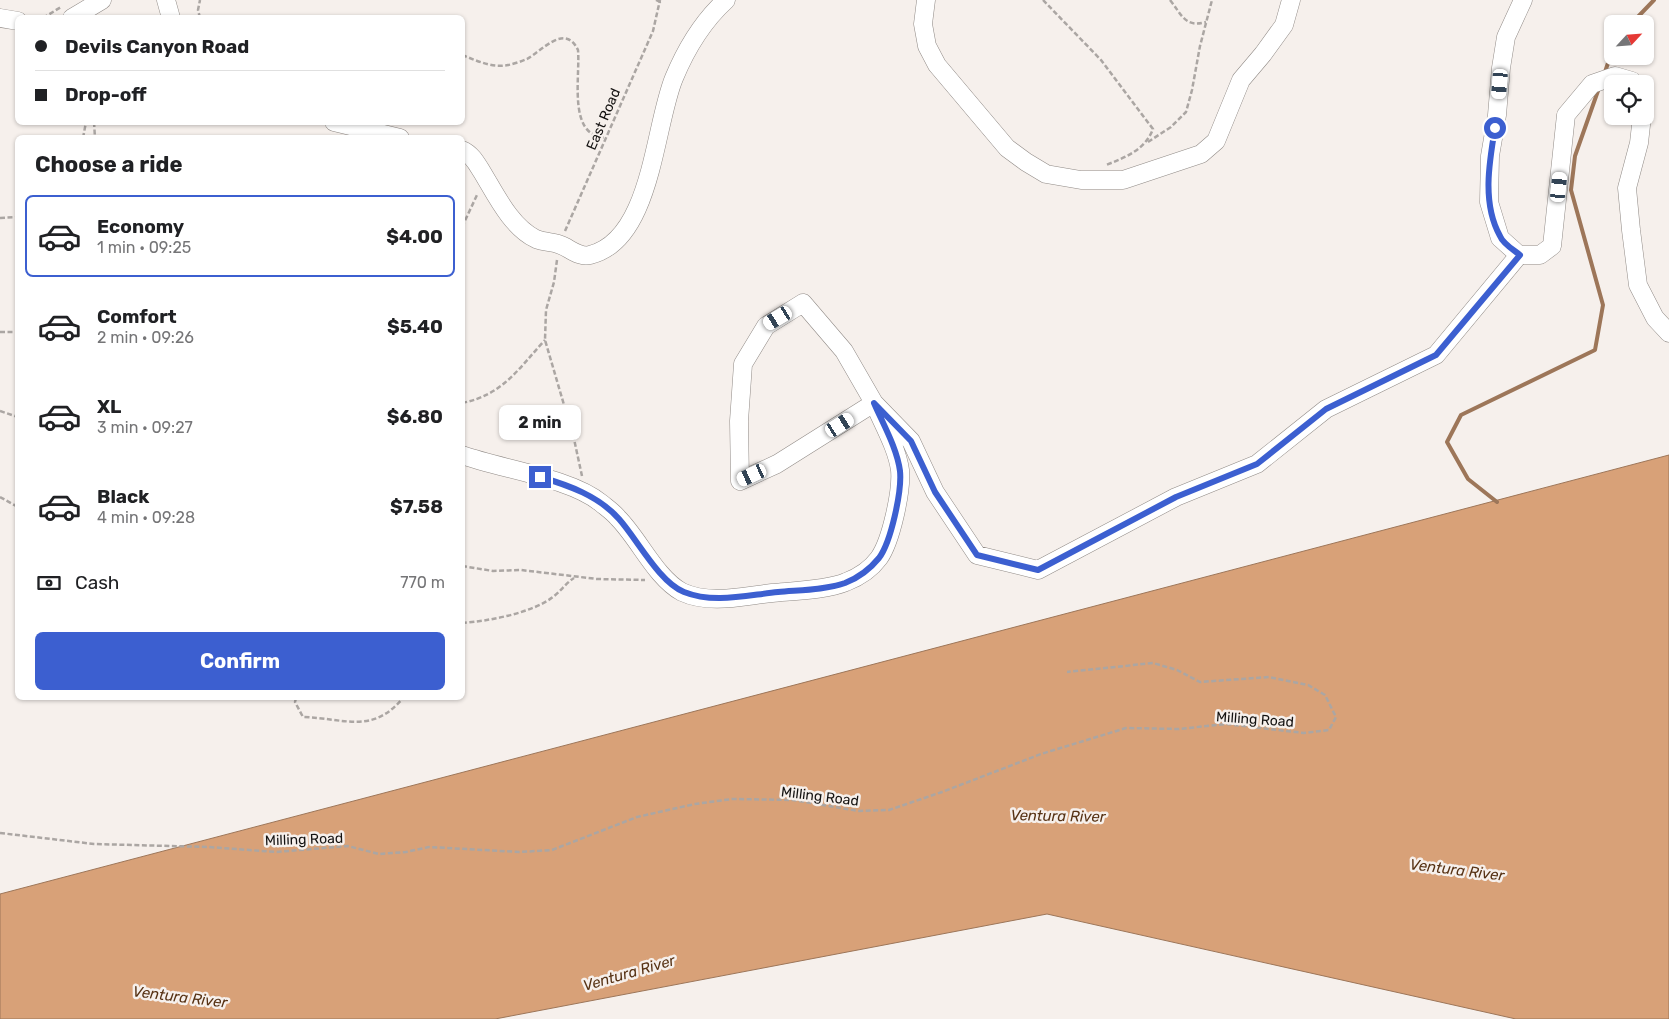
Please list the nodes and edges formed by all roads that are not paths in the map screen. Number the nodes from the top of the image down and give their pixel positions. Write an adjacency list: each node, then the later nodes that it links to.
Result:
1 (102, 0): 7 (street)
2 (166, 0): 8 (street)
3 (726, 0): 15 (street)
4 (926, 0): 5 (street)
5 (1291, 0)
6 (1523, 0): 16 (street)
7 (68, 11)
8 (170, 15)
9 (0, 18): 10 (street)
10 (15, 20)
11 (1604, 80): 16 (street)
12 (346, 125): 14 (street)
13 (1641, 125): 17 (street)
14 (388, 135)
15 (465, 152)
16 (1520, 255): 18 (street)
17 (1669, 333)
18 (874, 403): 18 (street); 19 (street)
19 (465, 456)

